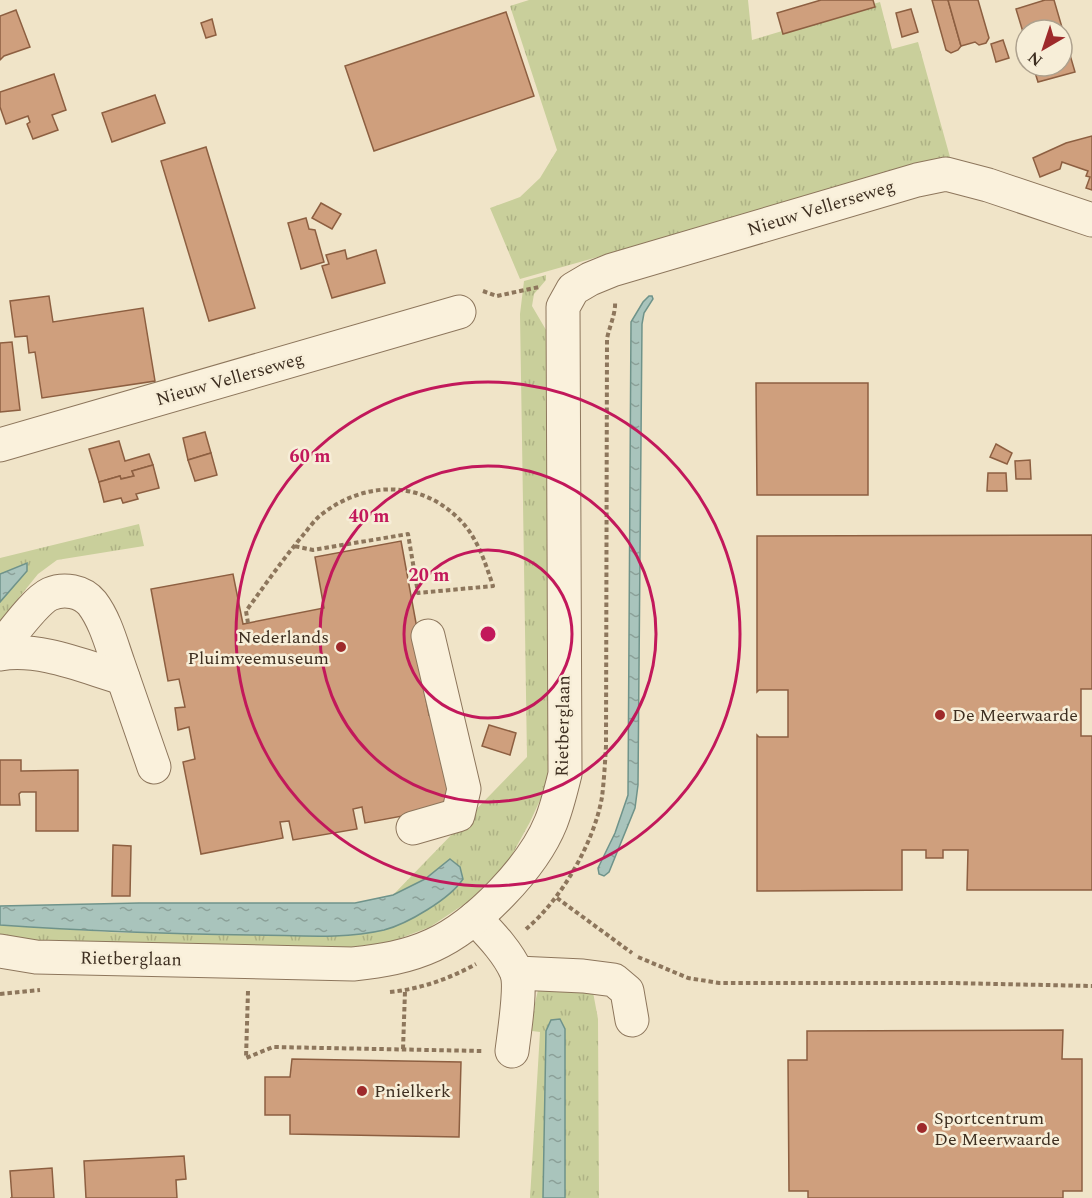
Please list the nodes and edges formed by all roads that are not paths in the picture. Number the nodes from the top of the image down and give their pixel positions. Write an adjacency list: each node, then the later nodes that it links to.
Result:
1 (1092, 220): 2 (street, Nieuw Vellerseweg)
2 (568, 298): 11 (street, Rietberglaan)
3 (470, 301): 4 (street, Nieuw Vellerseweg)
4 (0, 445)
5 (428, 636): 10 (street)
6 (0, 648): 8 (street)
7 (0, 654): 8 (street)
8 (123, 678): 9 (street)
9 (154, 767)
10 (413, 828)
11 (475, 918): 13 (street, Rietberglaan); 15 (street)
12 (0, 951): 13 (street, Rietberglaan)
13 (36, 957): 14 (street, Rietberglaan)
14 (0, 961)
15 (517, 973): 16 (street); 17 (street)
16 (632, 1020)
17 (512, 1051)

